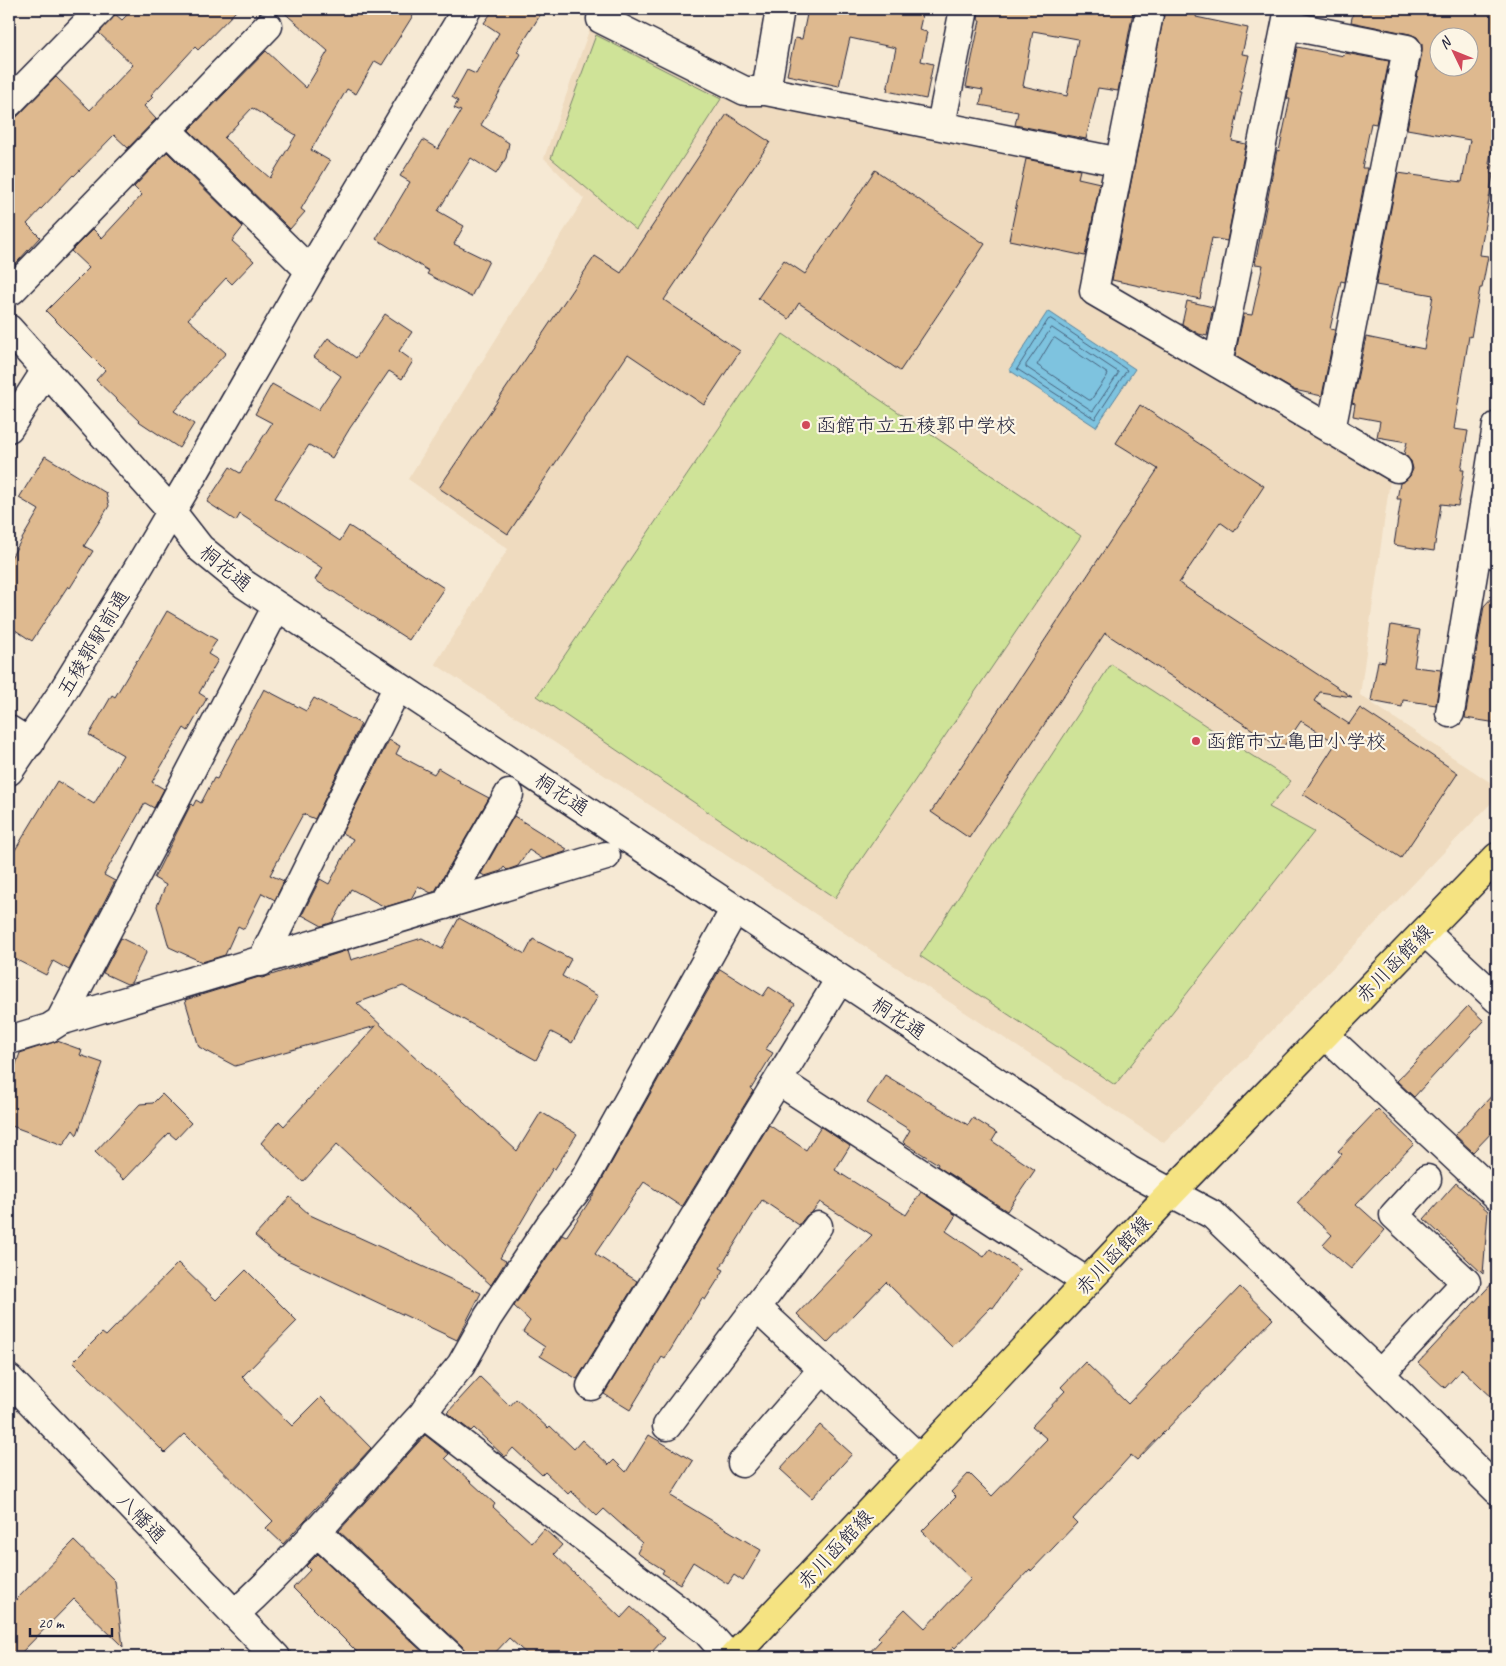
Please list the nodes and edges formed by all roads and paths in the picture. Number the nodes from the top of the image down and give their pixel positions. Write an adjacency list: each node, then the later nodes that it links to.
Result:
1 (101, 9): 10 (street)
2 (467, 9): 14 (street, 五稜郭駅前通)
3 (604, 9): 9 (street)
4 (780, 9): 9 (street)
5 (964, 9): 11 (street)
6 (1150, 9): 13 (street)
7 (1288, 17): 17 (street); 21 (street)
8 (268, 26): 12 (street)
9 (766, 92): 11 (street)
10 (9, 103)
11 (941, 125): 13 (street)
12 (167, 130): 14 (street); 15 (street)
13 (1120, 162): 17 (street)
14 (310, 271): 23 (street, 五稜郭駅前通)
15 (12, 290)
16 (9, 329): 18 (street, 桐花通)
17 (1218, 363): 21 (street)
18 (46, 370): 20 (street); 23 (street, 桐花通)
19 (1497, 426): 24 (street)
20 (9, 428)
21 (1331, 430): 22 (street)
22 (1397, 468)
23 (172, 512): 25 (street, 桐花通); 28 (street, 五稜郭駅前通)
24 (1488, 547): 27 (street)
25 (277, 606): 26 (street, 桐花通); 39 (street)
26 (398, 686): 34 (street, 桐花通); 36 (street)
27 (1450, 713)
28 (19, 736): 29 (street, 五稜郭駅前通)
29 (9, 771)
30 (508, 794): 33 (street)
31 (606, 856): 33 (street)
32 (1497, 857): 35 (main road, 赤川函館線)
33 (445, 905): 36 (street)
34 (735, 909): 37 (street, 桐花通); 53 (street)
35 (1425, 932): 38 (street); 40 (main road, 赤川函館線)
36 (261, 962): 39 (street)
37 (840, 979): 42 (street); 44 (street, 桐花通)
38 (1497, 999)
39 (60, 1022): 41 (street)
40 (1325, 1034): 44 (main road, 赤川函館線); 45 (street)
41 (9, 1040)
42 (779, 1081): 47 (street); 52 (street)
43 (1428, 1179): 50 (street)
44 (1172, 1192): 47 (main road, 赤川函館線); 50 (street, 桐花通)
45 (1497, 1196)
46 (818, 1226): 48 (street)
47 (1087, 1282): 55 (main road, 赤川函館線)
48 (757, 1308): 49 (street); 54 (street)
49 (823, 1368): 55 (street); 56 (street)
50 (1380, 1374): 57 (street, 桐花通)
51 (9, 1378): 59 (street, 八幡通)
52 (591, 1386)
53 (423, 1414): 58 (street); 62 (street)
54 (667, 1426)
55 (920, 1459): 63 (main road, 赤川函館線)
56 (742, 1463)
57 (1497, 1490)
58 (316, 1531): 59 (street); 61 (street)
59 (234, 1614): 60 (street, 八幡通)
60 (276, 1657)
61 (451, 1657)
62 (729, 1657)
63 (733, 1657)

